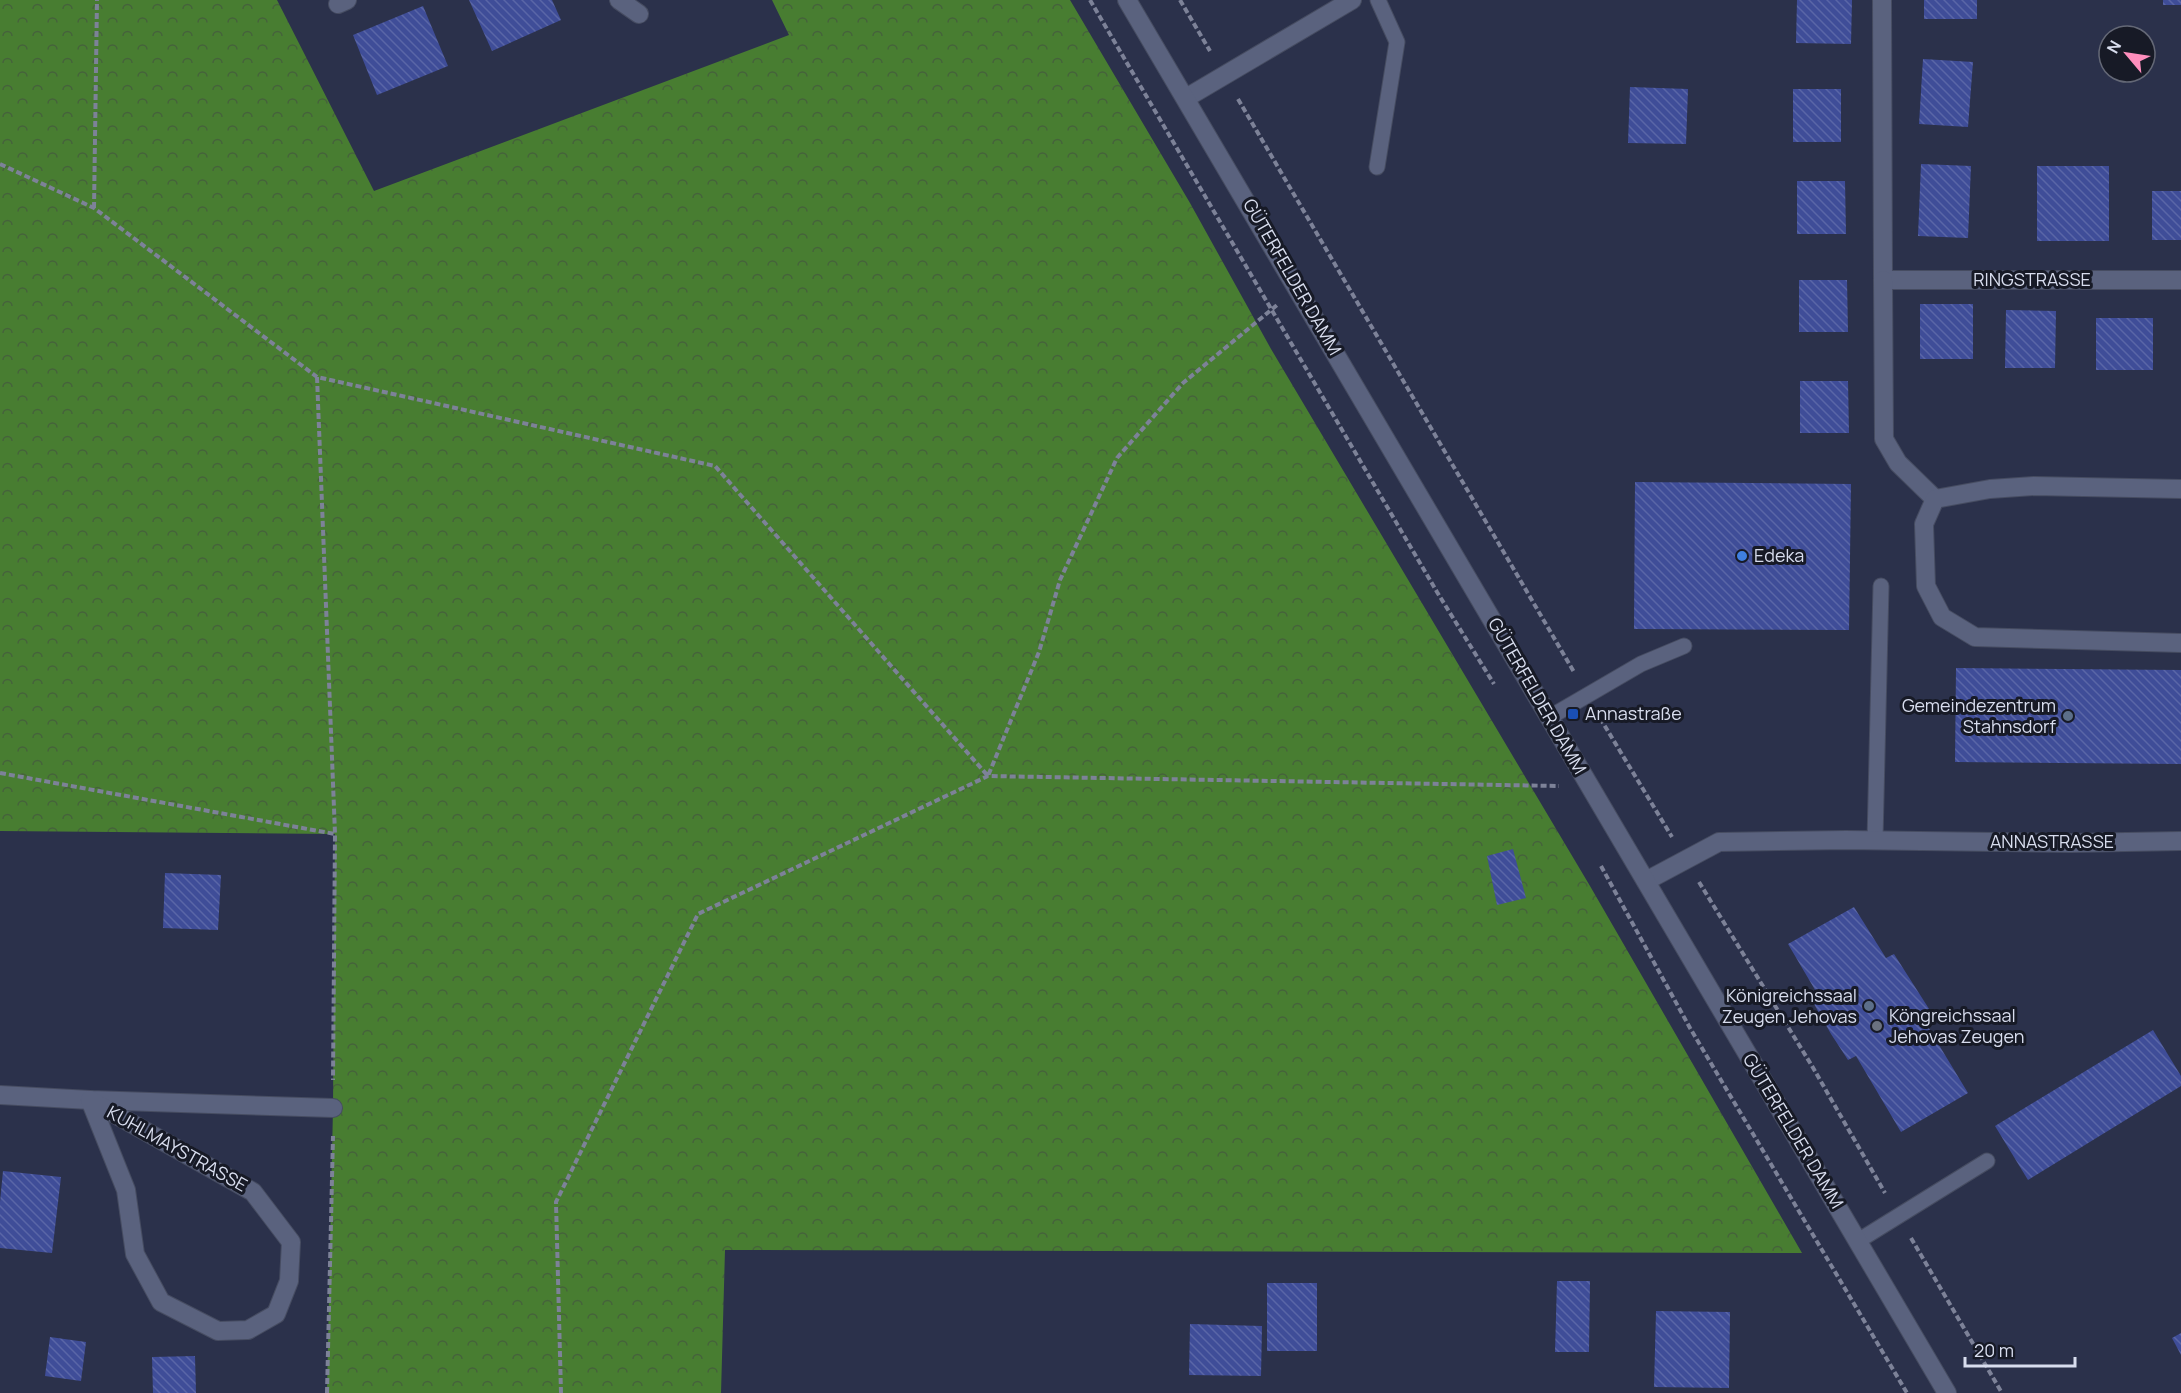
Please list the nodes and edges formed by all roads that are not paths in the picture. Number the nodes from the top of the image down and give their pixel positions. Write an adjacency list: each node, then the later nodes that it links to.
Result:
1 (619, 0): 6 (street)
2 (1127, 0): 7 (street, GÜTERFELDER DAMM)
3 (1352, 0): 7 (street)
4 (1378, 0): 8 (lane)
5 (1882, 0): 9 (street)
6 (639, 14)
7 (1186, 98): 16 (street, GÜTERFELDER DAMM)
8 (1377, 167)
9 (1883, 280): 10 (street, RINGSTRASSE); 12 (street)
10 (2181, 280)
11 (2181, 489): 12 (street)
12 (1935, 499): 14 (street)
13 (1881, 586): 17 (lane)
14 (2181, 643)
15 (1684, 646): 16 (lane)
16 (1550, 717): 19 (street, GÜTERFELDER DAMM)
17 (1875, 840): 18 (street, ANNASTRASSE); 19 (street, ANNASTRASSE)
18 (2181, 841)
19 (1646, 881): 24 (street, GÜTERFELDER DAMM)
20 (0, 1095): 21 (street, KUHLMAYSTRASSE)
21 (90, 1100): 21 (street, KUHLMAYSTRASSE); 22 (street, KUHLMAYSTRASSE)
22 (333, 1108)
23 (1987, 1161): 24 (lane)
24 (1858, 1241): 25 (street, GÜTERFELDER DAMM)
25 (1947, 1393)

